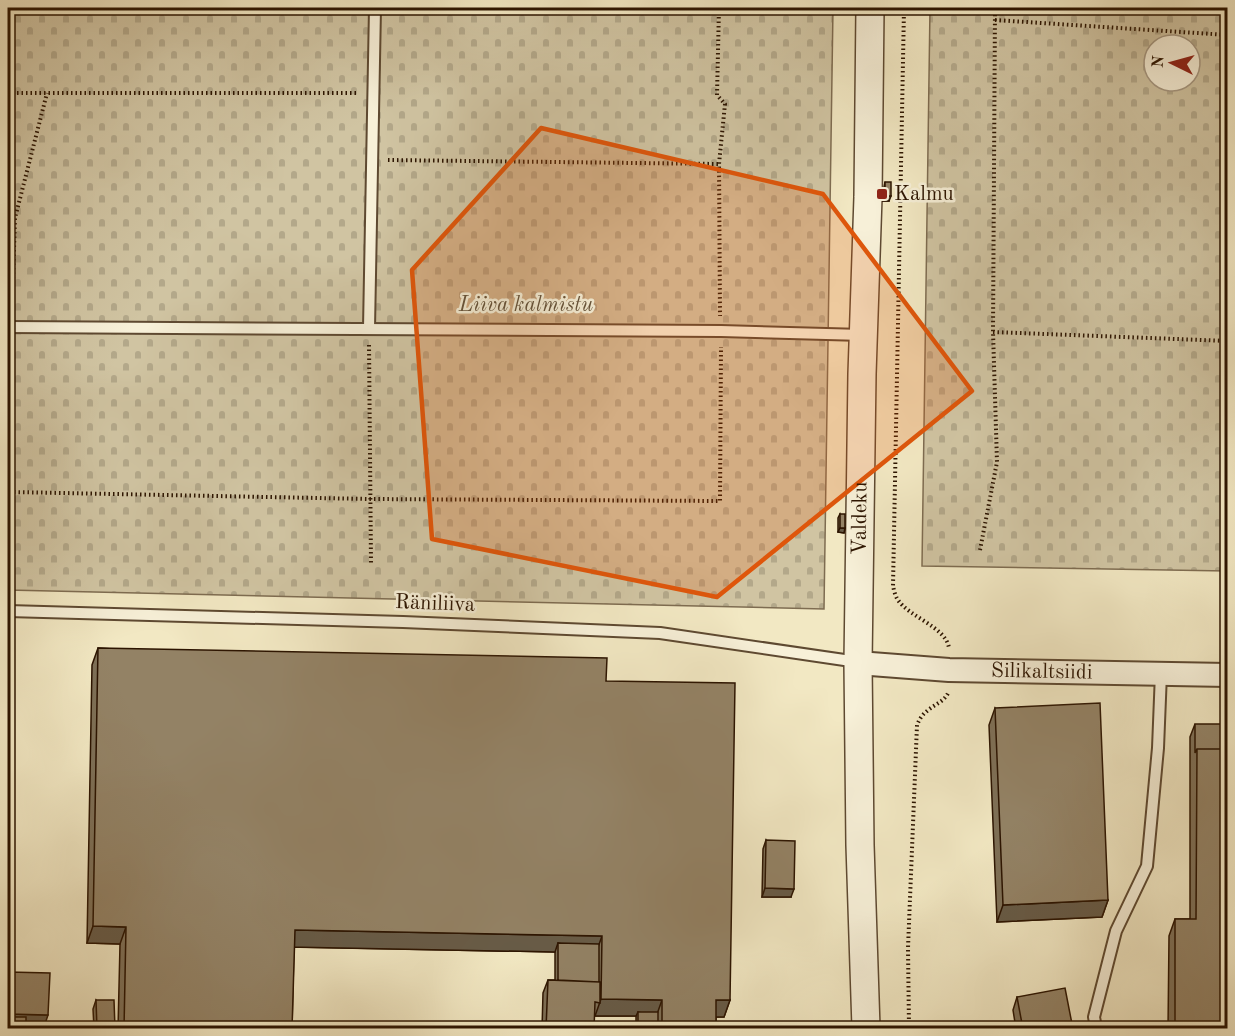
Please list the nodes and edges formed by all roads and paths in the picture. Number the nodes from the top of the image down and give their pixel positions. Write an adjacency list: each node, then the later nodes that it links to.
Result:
1 (375, 8): 10 (lane)
2 (719, 8): 12 (path)
3 (870, 8): 17 (street, Valdeku)
4 (904, 8): 23 (path)
5 (995, 8): 6 (path)
6 (995, 20): 7 (path); 16 (path)
7 (1227, 35)
8 (8, 93): 9 (path)
9 (47, 93): 10 (path); 13 (path)
10 (373, 93): 11 (lane)
11 (372, 160): 12 (path); 14 (lane)
12 (719, 164): 15 (path)
13 (10, 327): 14 (lane); 19 (path)
14 (369, 328): 15 (lane); 19 (path)
15 (721, 331): 17 (lane); 19 (path)
16 (993, 332): 18 (path); 20 (path)
17 (863, 335): 24 (street, Valdeku)
18 (1227, 341)
19 (369, 499): 21 (path)
20 (980, 550)
21 (371, 564)
22 (8, 611): 24 (lane, Räniliiva)
23 (950, 655)
24 (858, 663): 25 (street, Silikaltsiidi); 28 (street, Valdeku)
25 (1161, 673): 26 (street, Silikaltsiidi); 30 (lane)
26 (1227, 675)
27 (949, 687): 29 (path)
28 (866, 1029)
29 (909, 1029)
30 (1096, 1029)

